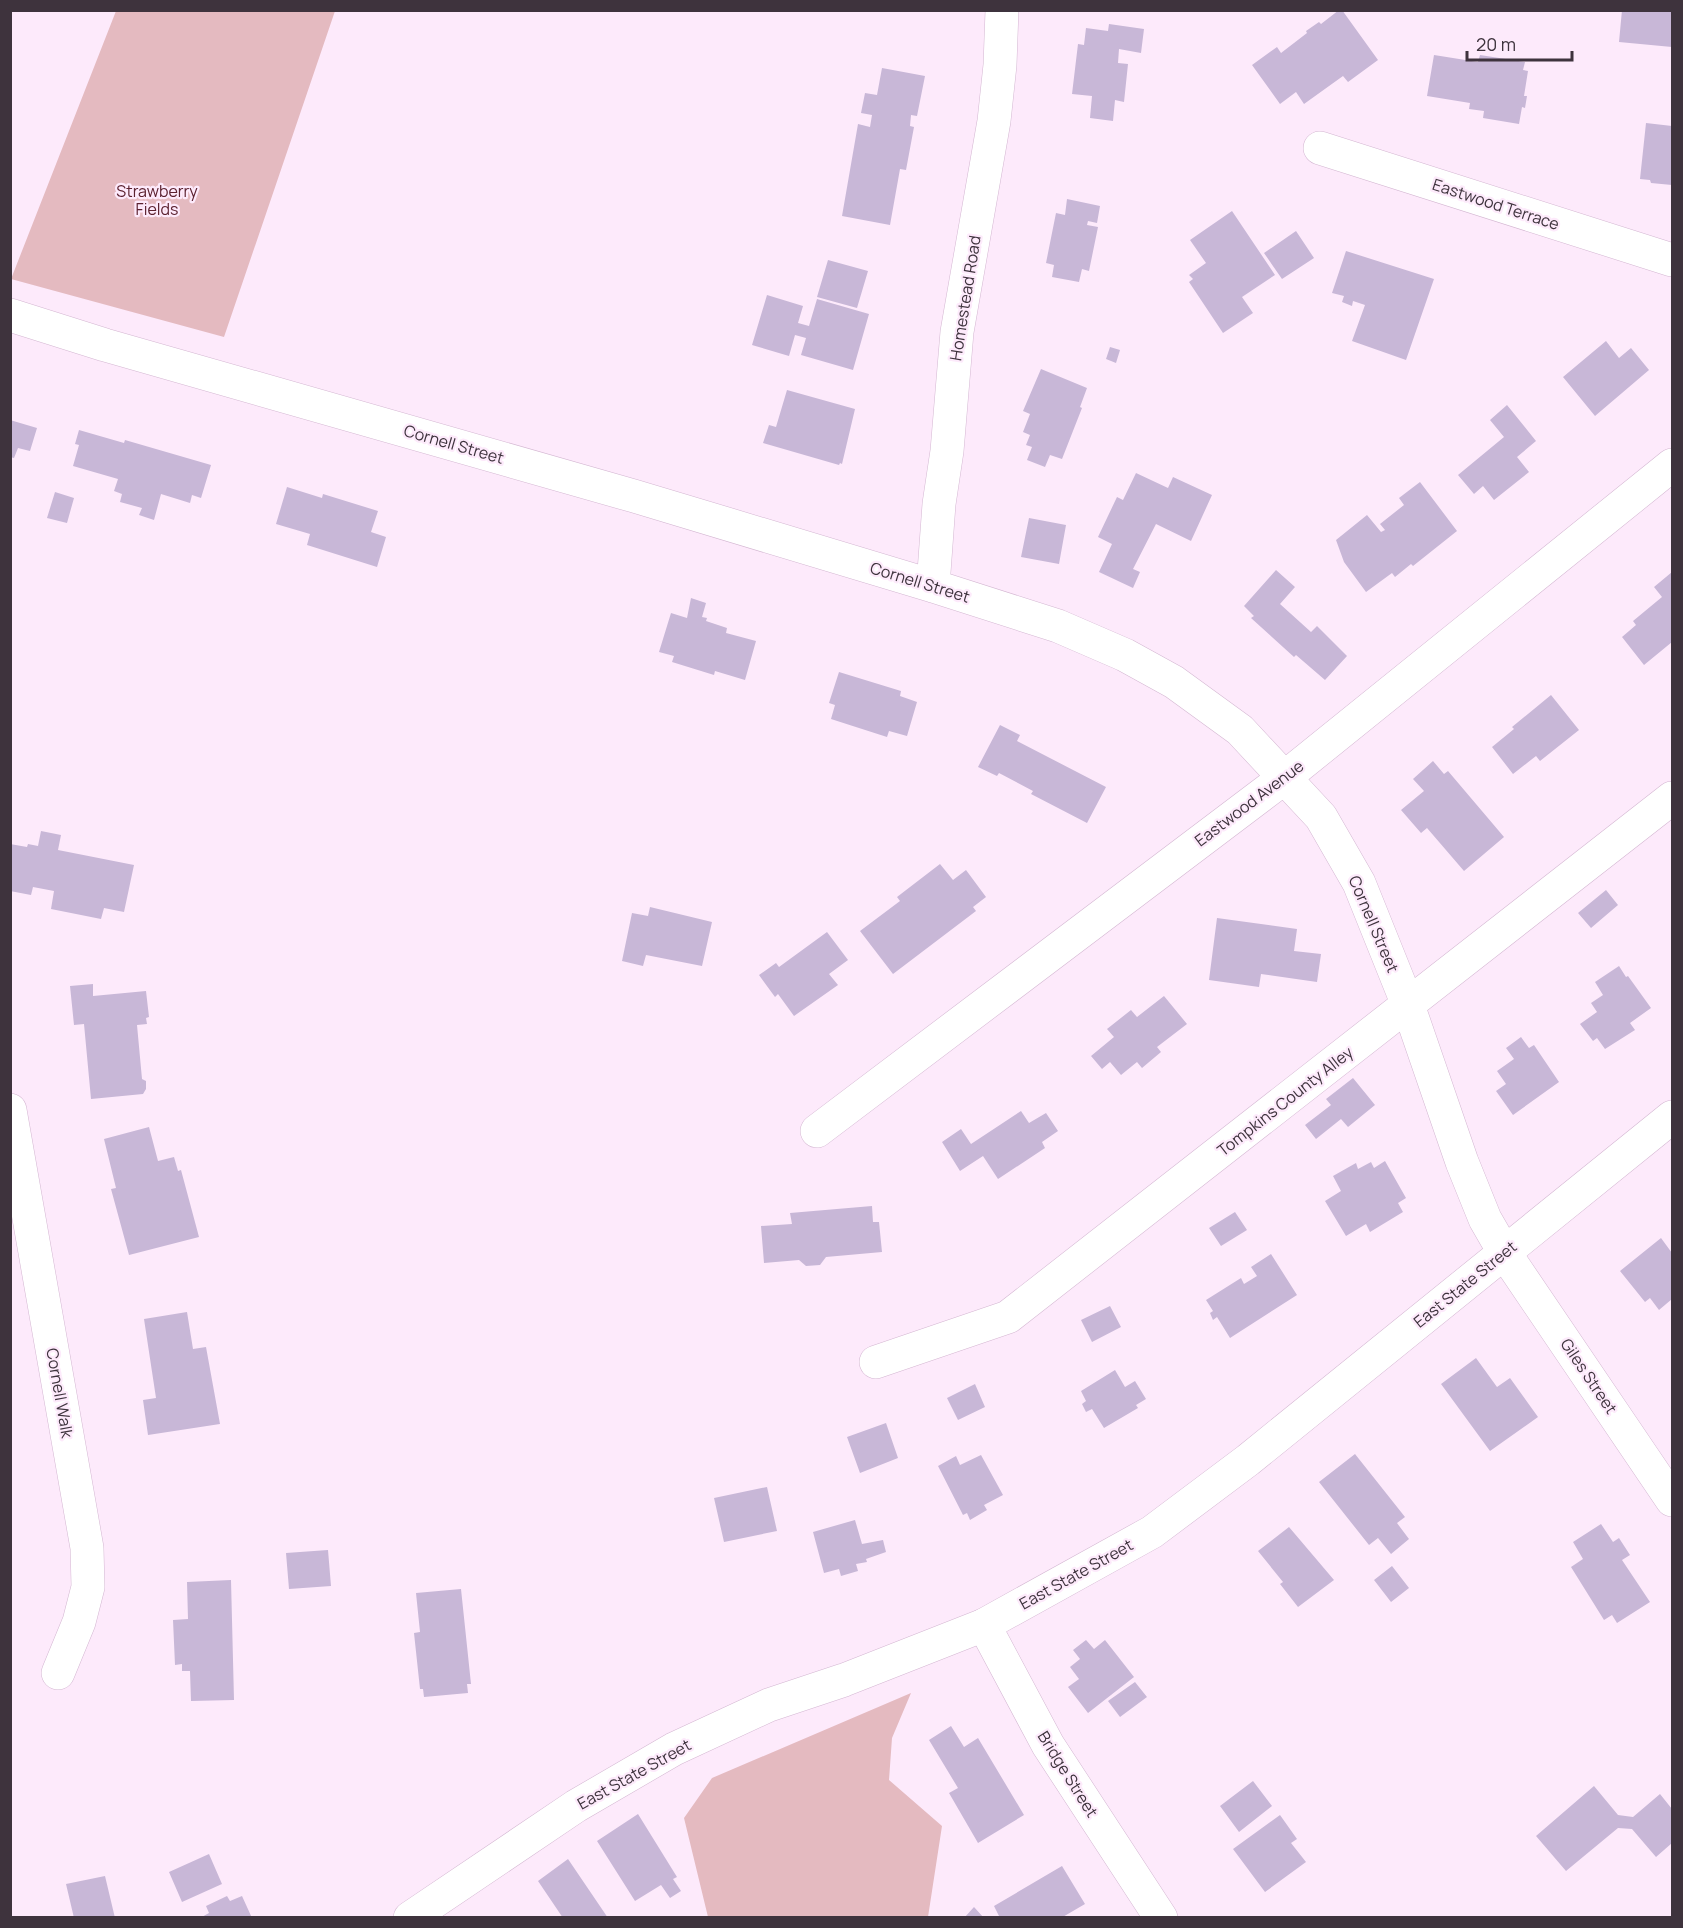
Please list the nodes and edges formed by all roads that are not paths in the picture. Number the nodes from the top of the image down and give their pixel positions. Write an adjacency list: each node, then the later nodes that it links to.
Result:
1 (1002, 10): 6 (main road, Homestead Road)
2 (1320, 148): 3 (main road, Eastwood Terrace)
3 (1672, 260)
4 (10, 315): 6 (main road, Cornell Street)
5 (1672, 465): 7 (main road, Eastwood Avenue)
6 (933, 586): 7 (main road, Cornell Street)
7 (1284, 778): 9 (main road, Cornell Street); 12 (main road, Eastwood Avenue)
8 (1672, 798): 9 (main road, Tompkins County Alley)
9 (1408, 1005): 13 (main road, Cornell Street); 14 (main road, Tompkins County Alley)
10 (10, 1110): 17 (main road, Cornell Walk)
11 (1672, 1117): 13 (main road, East State Street)
12 (817, 1131)
13 (1504, 1252): 15 (main road, Giles Street); 16 (main road, East State Street)
14 (876, 1362)
15 (1672, 1500)
16 (984, 1625): 18 (main road, East State Street); 19 (main road, Bridge Street)
17 (58, 1673)
18 (410, 1917)
19 (1161, 1917)

